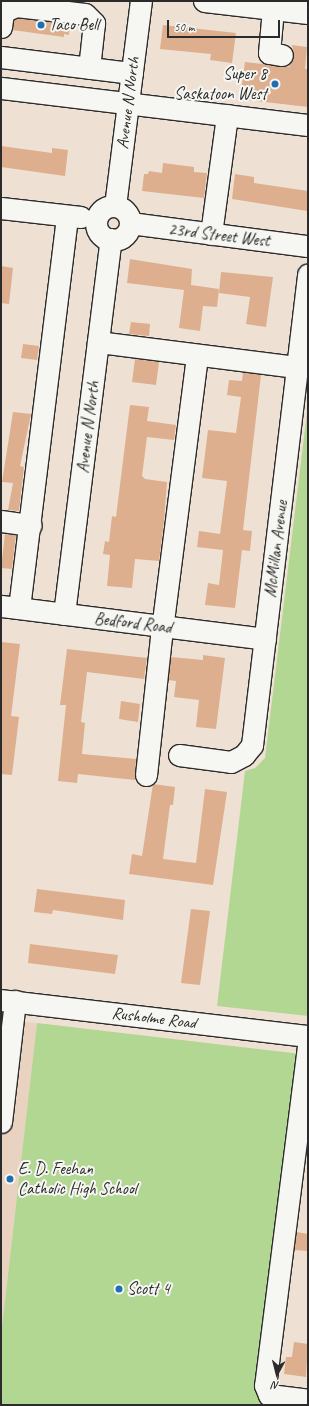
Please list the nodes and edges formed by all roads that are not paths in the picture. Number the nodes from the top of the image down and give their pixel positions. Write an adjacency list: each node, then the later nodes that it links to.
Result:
1 (141, 1): 9 (street, Avenue N North)
2 (205, 1): 3 (main road)
3 (273, 9): 4 (main road); 6 (street)
4 (308, 13)
5 (1, 27): 8 (street)
6 (282, 55)
7 (1, 57): 8 (street)
8 (89, 68): 9 (street)
9 (132, 73): 11 (street, Avenue N North)
10 (1, 88): 11 (street)
11 (128, 104): 12 (street); 14 (street, Avenue N North)
12 (227, 115): 13 (street); 19 (street)
13 (308, 125)
14 (115, 206): 17 (street); 18 (street)
15 (1, 208): 16 (street)
16 (67, 216): 17 (street); 27 (street)
17 (97, 220): 20 (street)
18 (130, 224): 19 (street, 23rd Street West); 20 (street)
19 (211, 234): 21 (street, 23rd Street West)
20 (111, 239): 23 (street, Avenue N North)
21 (308, 246)
22 (308, 274): 25 (street, McMillan Avenue)
23 (98, 342): 24 (street); 29 (street, Avenue N North)
24 (197, 355): 25 (street); 30 (street)
25 (297, 367): 31 (street, McMillan Avenue)
26 (1, 521): 27 (street)
27 (31, 525): 28 (street)
28 (10, 607): 29 (street, Bedford Road)
29 (64, 614): 30 (street, Bedford Road)
30 (162, 626): 31 (street, Bedford Road); 33 (street)
31 (265, 639): 32 (street, McMillan Avenue)
32 (179, 755)
33 (146, 776)
34 (8, 1001): 35 (street, Rusholme Road); 37 (street)
35 (308, 1036)
36 (308, 1046): 38 (street)
37 (1, 1122)
38 (308, 1400)

